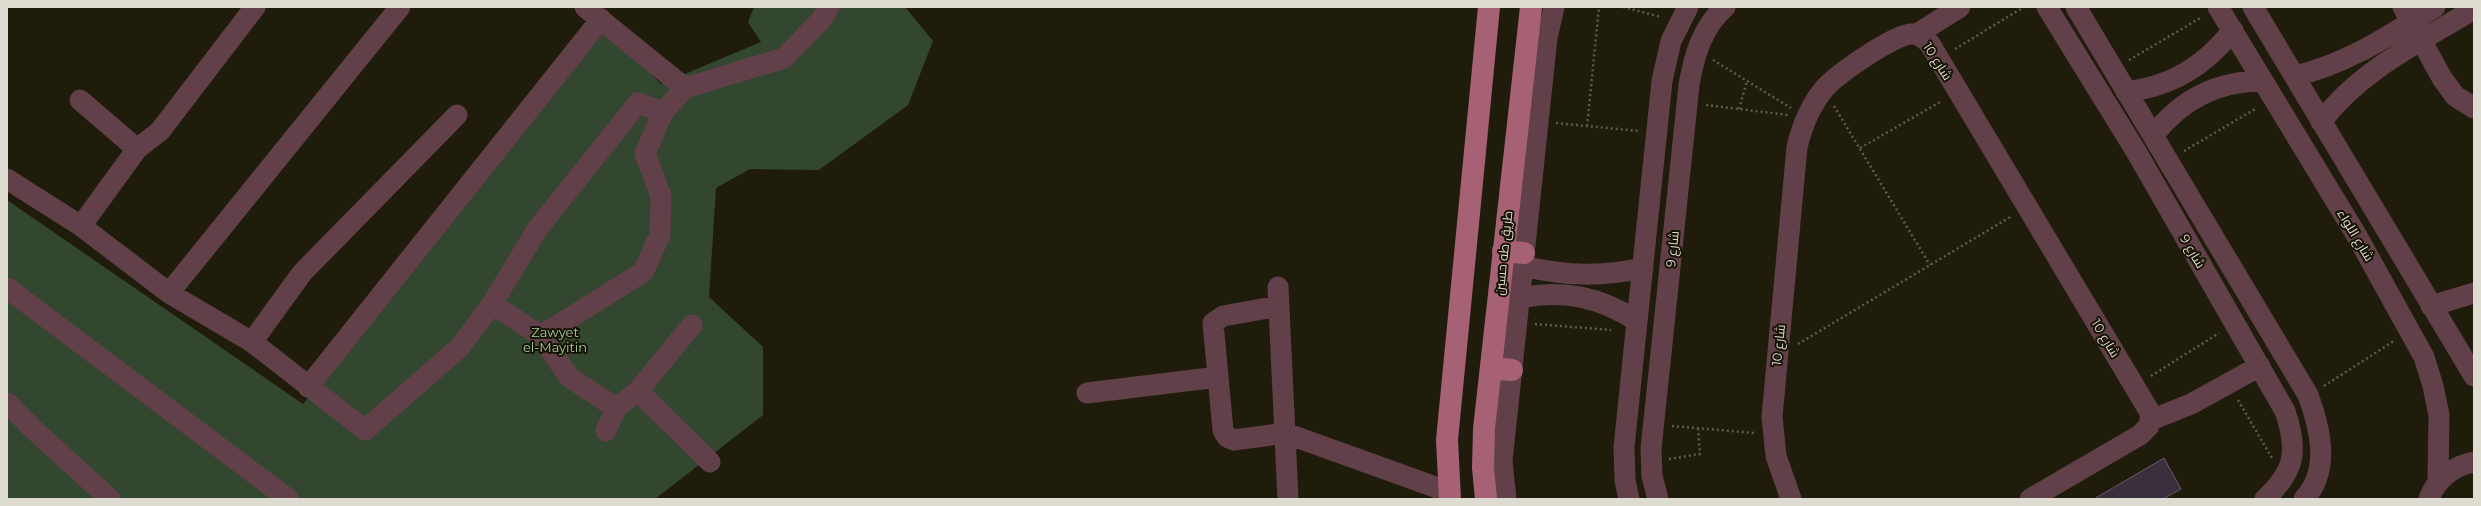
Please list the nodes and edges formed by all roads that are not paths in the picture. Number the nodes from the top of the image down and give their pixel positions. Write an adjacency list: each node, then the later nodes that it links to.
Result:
1 (255, 7): 31 (street)
2 (400, 7): 41 (street)
3 (830, 7): 22 (street)
4 (1489, 7): 67 (main road)
5 (1531, 7): 38 (main road, طريق طه حسين)
6 (1554, 7): 38 (street)
7 (1725, 7): 34 (street, شارع 9)
8 (1960, 7): 19 (street)
9 (2047, 7): 50 (street, شارع 9)
10 (2076, 7): 24 (street, شارع 9)
11 (2253, 7): 21 (street)
12 (2435, 7): 17 (street)
13 (2474, 9): 20 (street)
14 (2212, 11): 18 (street, شارع اللواء)
15 (593, 13): 22 (street); 55 (street)
16 (1684, 14): 33 (street)
17 (2408, 14): 20 (street); 21 (street)
18 (2233, 30): 23 (street, شارع اللواء); 24 (street)
19 (1917, 34): 61 (street, شارع 10); 75 (street, شارع 10)
20 (2422, 41): 26 (street); 29 (street)
21 (2295, 76): 29 (street)
22 (685, 88): 27 (street)
23 (2268, 89): 30 (street); 37 (street, شارع اللواء)
24 (2126, 92): 30 (street, شارع 9)
25 (80, 100): 31 (street)
26 (2474, 108)
27 (662, 112): 44 (street); 48 (street)
28 (457, 116): 49 (street)
29 (2321, 122): 35 (street)
30 (2153, 136): 52 (street, شارع 9)
31 (137, 149): 36 (street)
32 (7, 179): 36 (street)
33 (1651, 187): 34 (street); 39 (street)
34 (1678, 190): 74 (street, شارع 9)
35 (2381, 221): 37 (street); 45 (street)
36 (81, 226): 41 (street)
37 (2357, 236): 66 (street, شارع اللواء)
38 (1517, 256): 39 (street); 43 (street); 51 (main road, طريق طه حسين)
39 (1642, 268): 47 (street)
40 (7, 288): 69 (street)
41 (169, 293): 49 (street)
42 (2474, 293): 45 (street)
43 (1520, 298): 47 (street); 51 (street)
44 (492, 304): 48 (street); 55 (street)
45 (2431, 306): 53 (street)
46 (692, 325): 56 (street)
47 (1636, 326): 73 (street)
48 (541, 336): 60 (street)
49 (252, 342): 55 (street)
50 (2260, 366): 57 (street, شارع 9); 61 (street)
51 (1501, 369): 71 (main road, طريق طه حسين); 72 (street)
52 (2298, 376): 57 (street); 78 (street, شارع 9)
53 (2474, 376)
54 (1218, 377): 58 (street); 63 (street); 63 (street)
55 (308, 388)
56 (638, 391): 60 (street); 64 (street)
57 (2274, 391): 77 (street, شارع 9)
58 (1087, 393)
59 (7, 403): 68 (street)
60 (616, 408): 62 (street)
61 (2151, 420): 76 (street)
62 (606, 431)
63 (1285, 433): 67 (street); 70 (street)
64 (710, 462)
65 (2474, 462): 66 (street)
66 (2434, 490)
67 (1450, 495)
68 (110, 499)
69 (288, 499)
70 (1288, 499)
71 (1486, 499)
72 (1506, 499)
73 (1629, 499)
74 (1658, 499)
75 (1791, 499)
76 (2030, 499)
77 (2265, 499)
78 (2304, 499)

